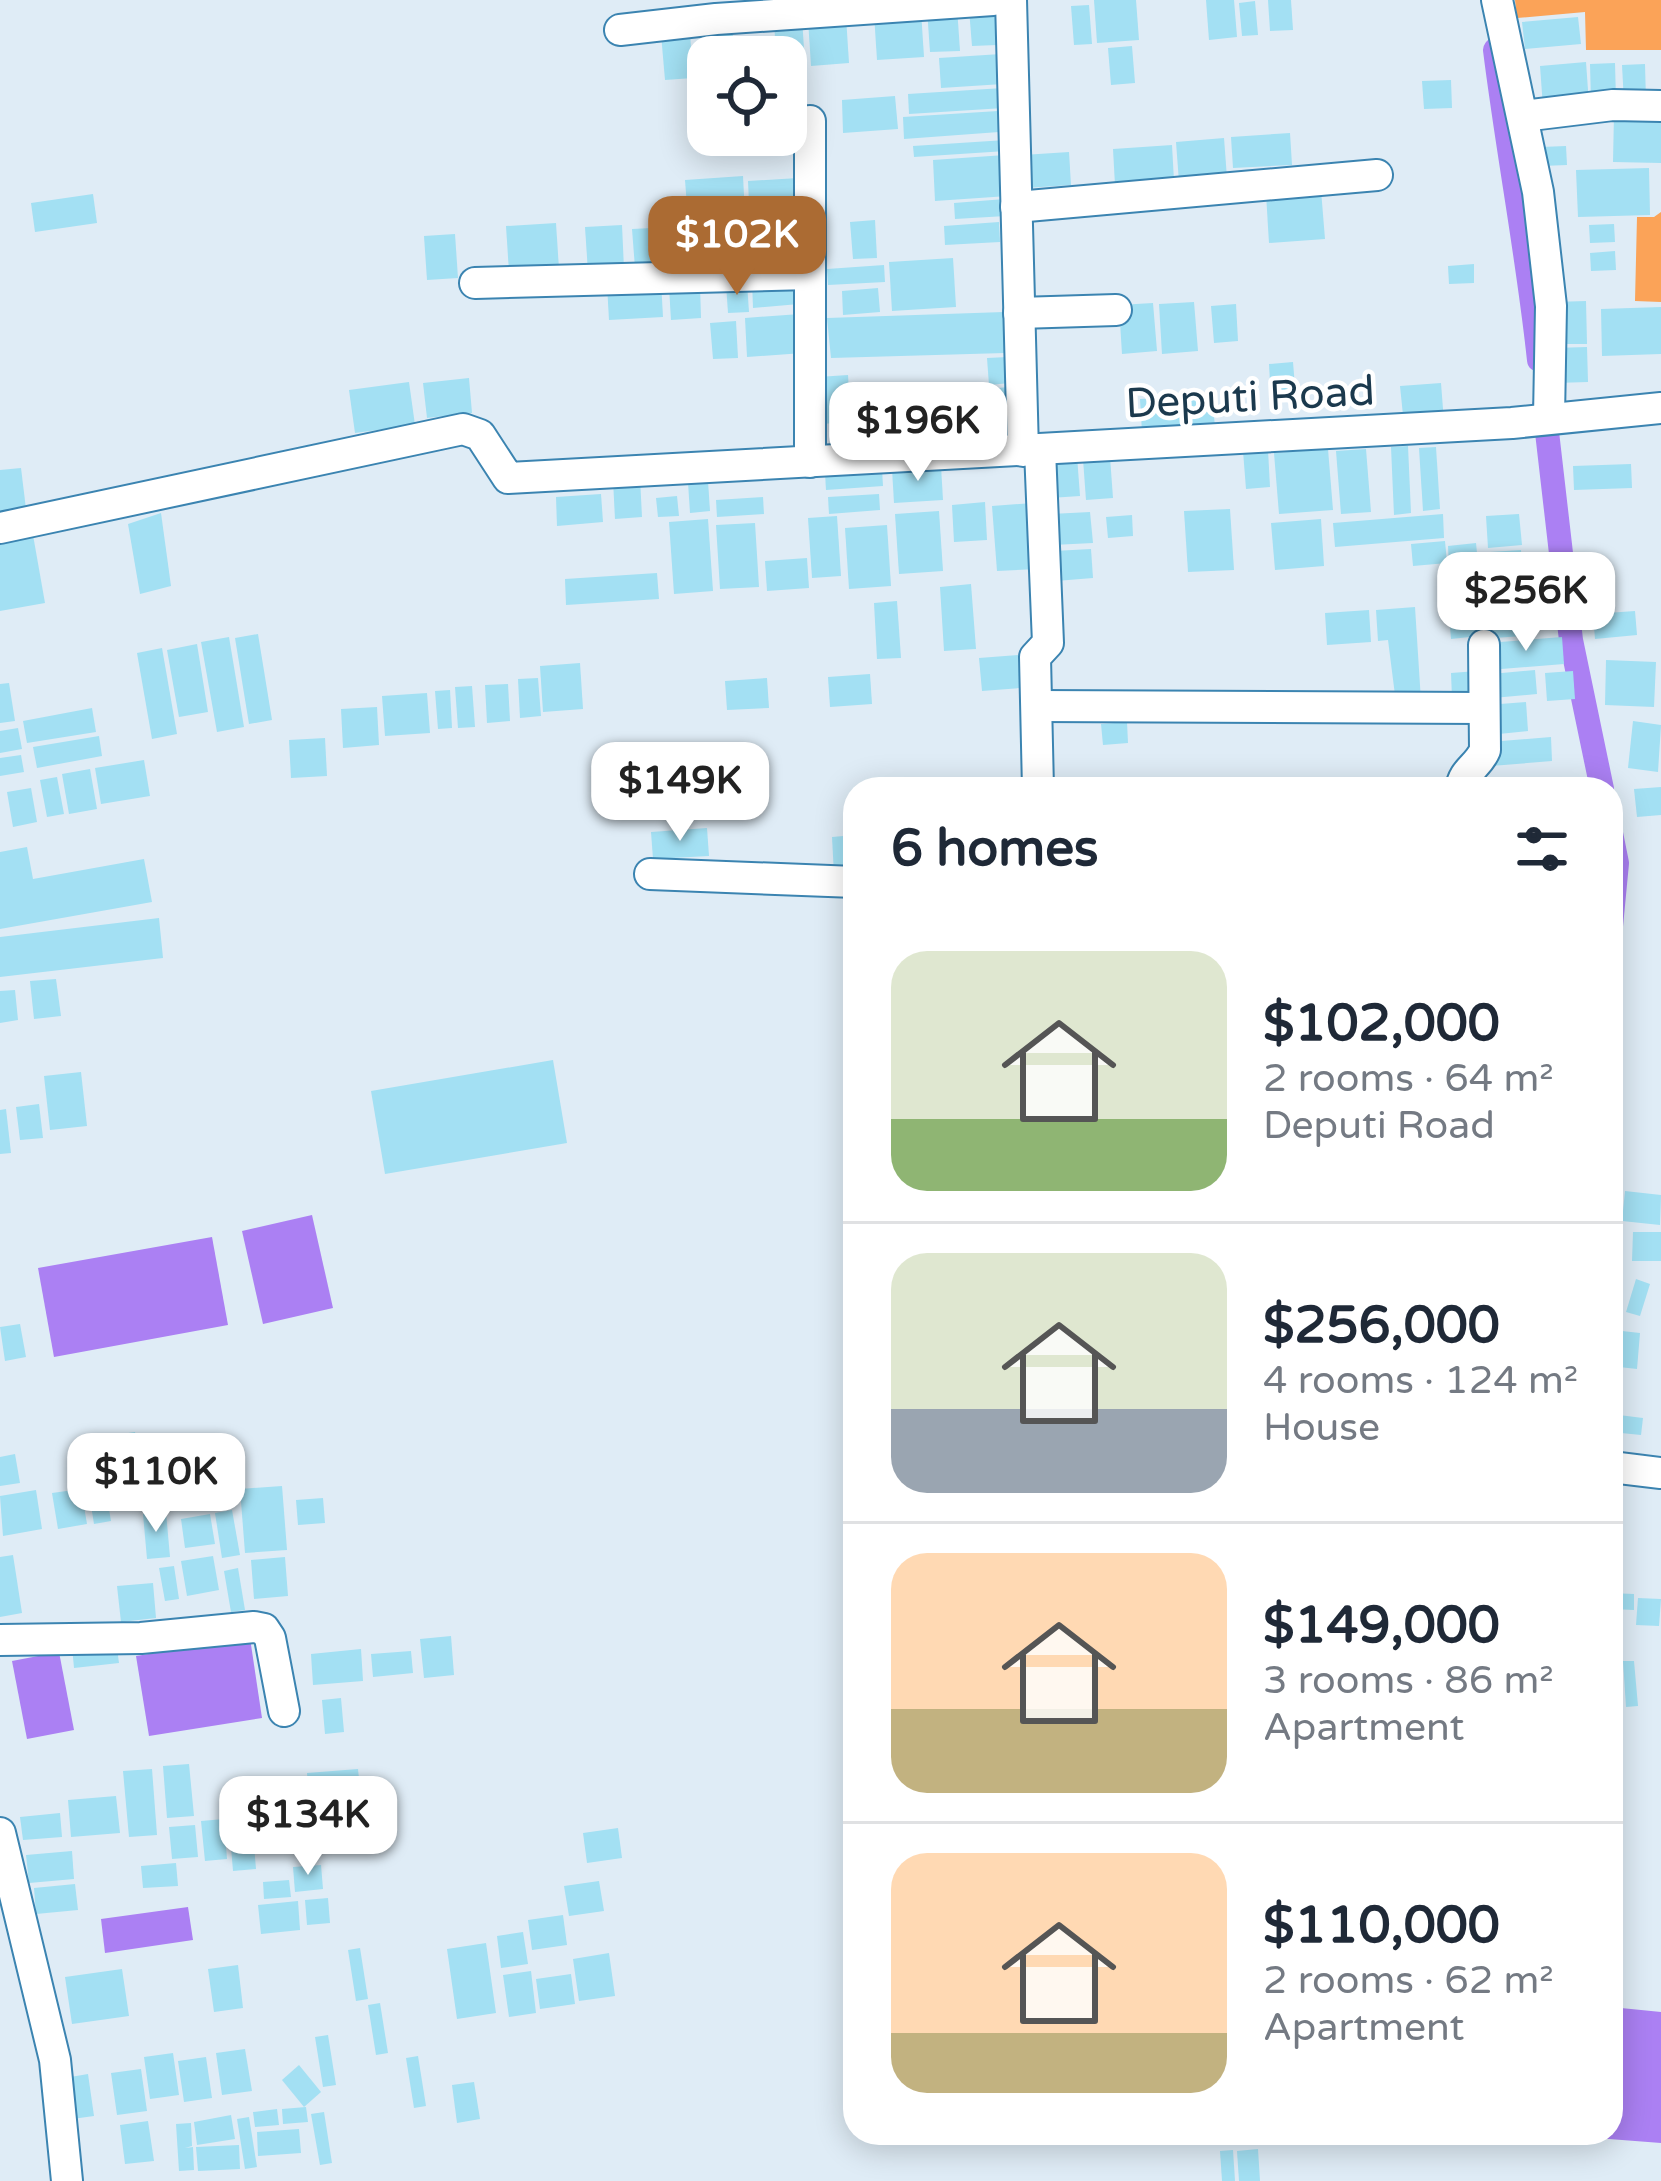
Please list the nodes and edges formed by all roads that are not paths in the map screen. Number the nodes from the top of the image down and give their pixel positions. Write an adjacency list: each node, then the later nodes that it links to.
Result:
1 (993, 0): 4 (street)
2 (1010, 0): 9 (street)
3 (1497, 0): 6 (street)
4 (620, 30)
5 (1657, 105): 6 (street)
6 (1523, 116): 15 (street)
7 (810, 121): 10 (street)
8 (1377, 175): 9 (street)
9 (1016, 207): 13 (street)
10 (810, 274): 11 (street); 17 (street)
11 (475, 283)
12 (1116, 310): 13 (street)
13 (1019, 314): 16 (street)
14 (1661, 408): 15 (street, Deputi Road)
15 (1549, 417): 16 (street, Deputi Road)
16 (1031, 451): 17 (street, Deputi Road); 20 (street)
17 (810, 462): 18 (street, Deputi Road)
18 (0, 528)
19 (1484, 645): 21 (street)
20 (1037, 706): 21 (street); 22 (street)
21 (1484, 708): 23 (street)
22 (1038, 777)
23 (1464, 777)
24 (650, 874): 25 (street)
25 (843, 882)
26 (1623, 1468): 27 (street)
27 (1661, 1473)
28 (0, 1640): 29 (street)
29 (284, 1711)
30 (0, 1833): 31 (street)
31 (67, 2181)

